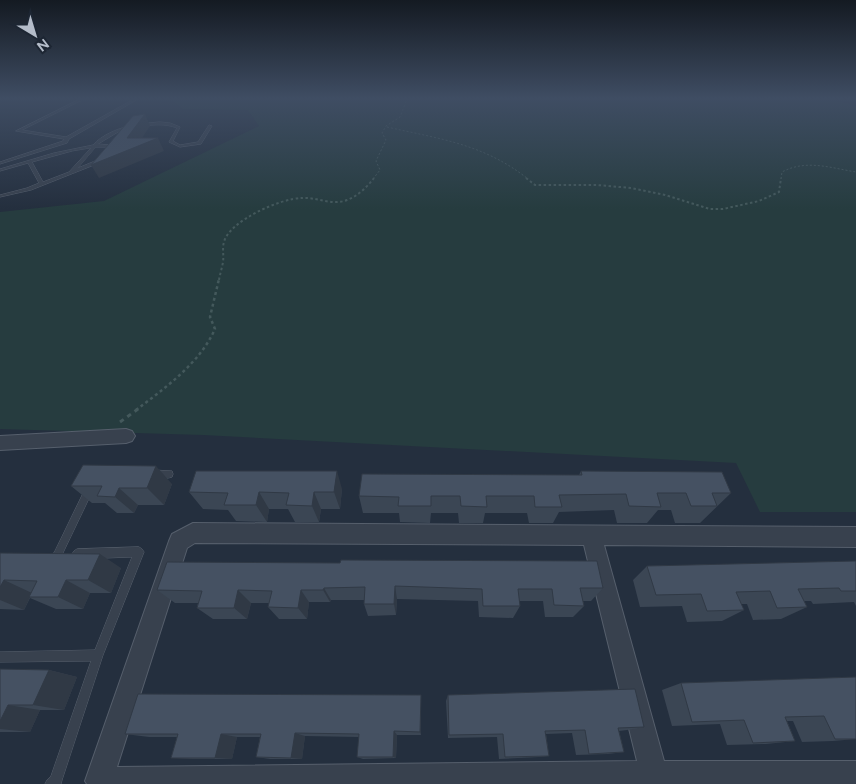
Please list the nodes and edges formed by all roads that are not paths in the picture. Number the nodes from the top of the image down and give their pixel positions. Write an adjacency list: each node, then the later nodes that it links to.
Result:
1 (50, 136): 6 (lane)
2 (71, 136): 6 (lane)
3 (110, 136): 7 (lane)
4 (174, 136): 5 (lane)
5 (204, 136)
6 (67, 138): 9 (lane)
7 (94, 146): 8 (lane); 11 (lane); 11 (lane)
8 (29, 161): 10 (lane); 12 (lane)
9 (0, 163)
10 (0, 170)
11 (71, 172): 12 (lane)
12 (42, 184): 13 (lane)
13 (0, 196)
14 (126, 436): 15 (street)
15 (0, 444)
16 (142, 474): 17 (lane)
17 (169, 474)
18 (95, 482): 21 (lane)
19 (591, 534): 20 (street); 24 (street); 24 (street)
20 (856, 537)
21 (98, 655): 22 (lane); 26 (lane)
22 (0, 657)
23 (856, 774): 25 (street)
24 (654, 775): 25 (street)
25 (683, 779)
26 (51, 784)

